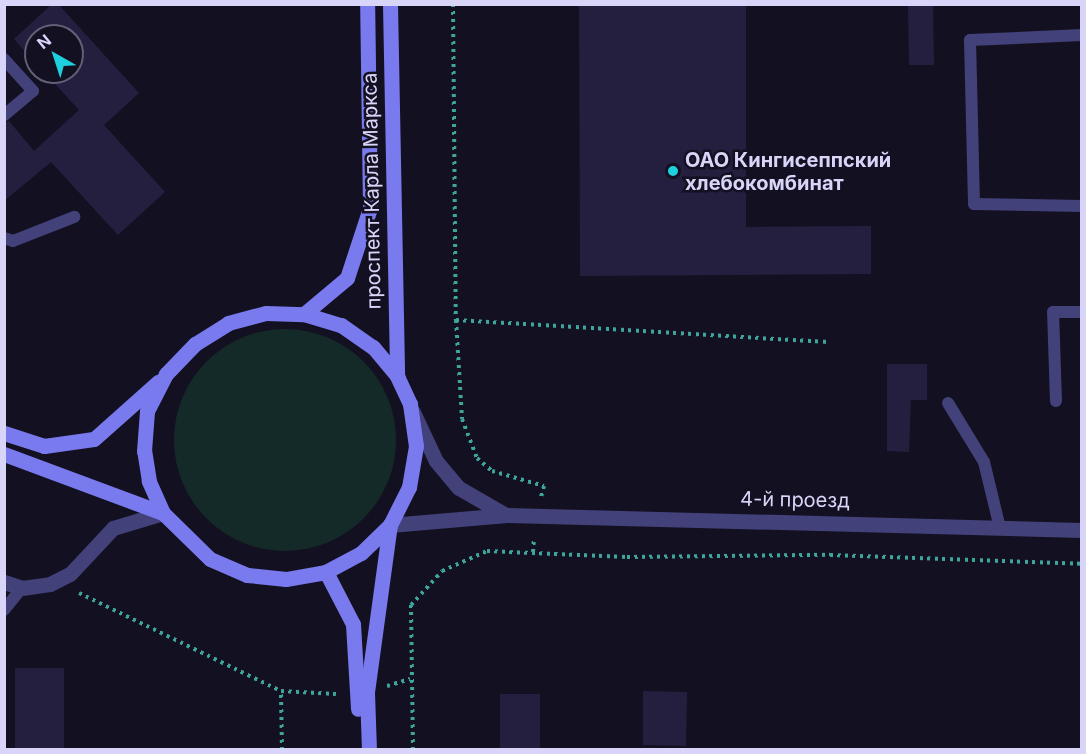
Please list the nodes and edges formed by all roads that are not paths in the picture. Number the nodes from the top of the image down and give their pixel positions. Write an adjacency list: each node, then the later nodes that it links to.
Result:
1 (367, 4): 10 (main road)
2 (390, 4): 12 (main road, проспект Карла Маркса)
3 (1082, 35): 6 (lane)
4 (4, 59): 5 (lane)
5 (4, 115)
6 (1082, 206)
7 (74, 217): 8 (lane)
8 (4, 238)
9 (1082, 312): 13 (lane)
10 (304, 314): 11 (main road, проспект Карла Маркса); 12 (main road, проспект Карла Маркса)
11 (166, 374): 16 (main road); 18 (main road, проспект Карла Маркса)
12 (397, 376): 15 (main road, проспект Карла Маркса)
13 (1056, 401)
14 (948, 403): 21 (lane)
15 (410, 404): 19 (street, 4-й проезд); 20 (main road, проспект Карла Маркса)
16 (4, 433)
17 (4, 454): 18 (main road)
18 (163, 513): 23 (main road, проспект Карла Маркса); 25 (street)
19 (507, 515): 20 (street, 4-й проезд); 21 (street, 4-й проезд)
20 (390, 525): 23 (main road, проспект Карла Маркса); 28 (main road, проспект Карла Маркса)
21 (999, 528): 22 (street, 4-й проезд)
22 (1082, 530)
23 (326, 572): 27 (main road)
24 (4, 582): 25 (street)
25 (22, 588): 26 (lane)
26 (4, 610)
27 (359, 750)
28 (369, 750)

